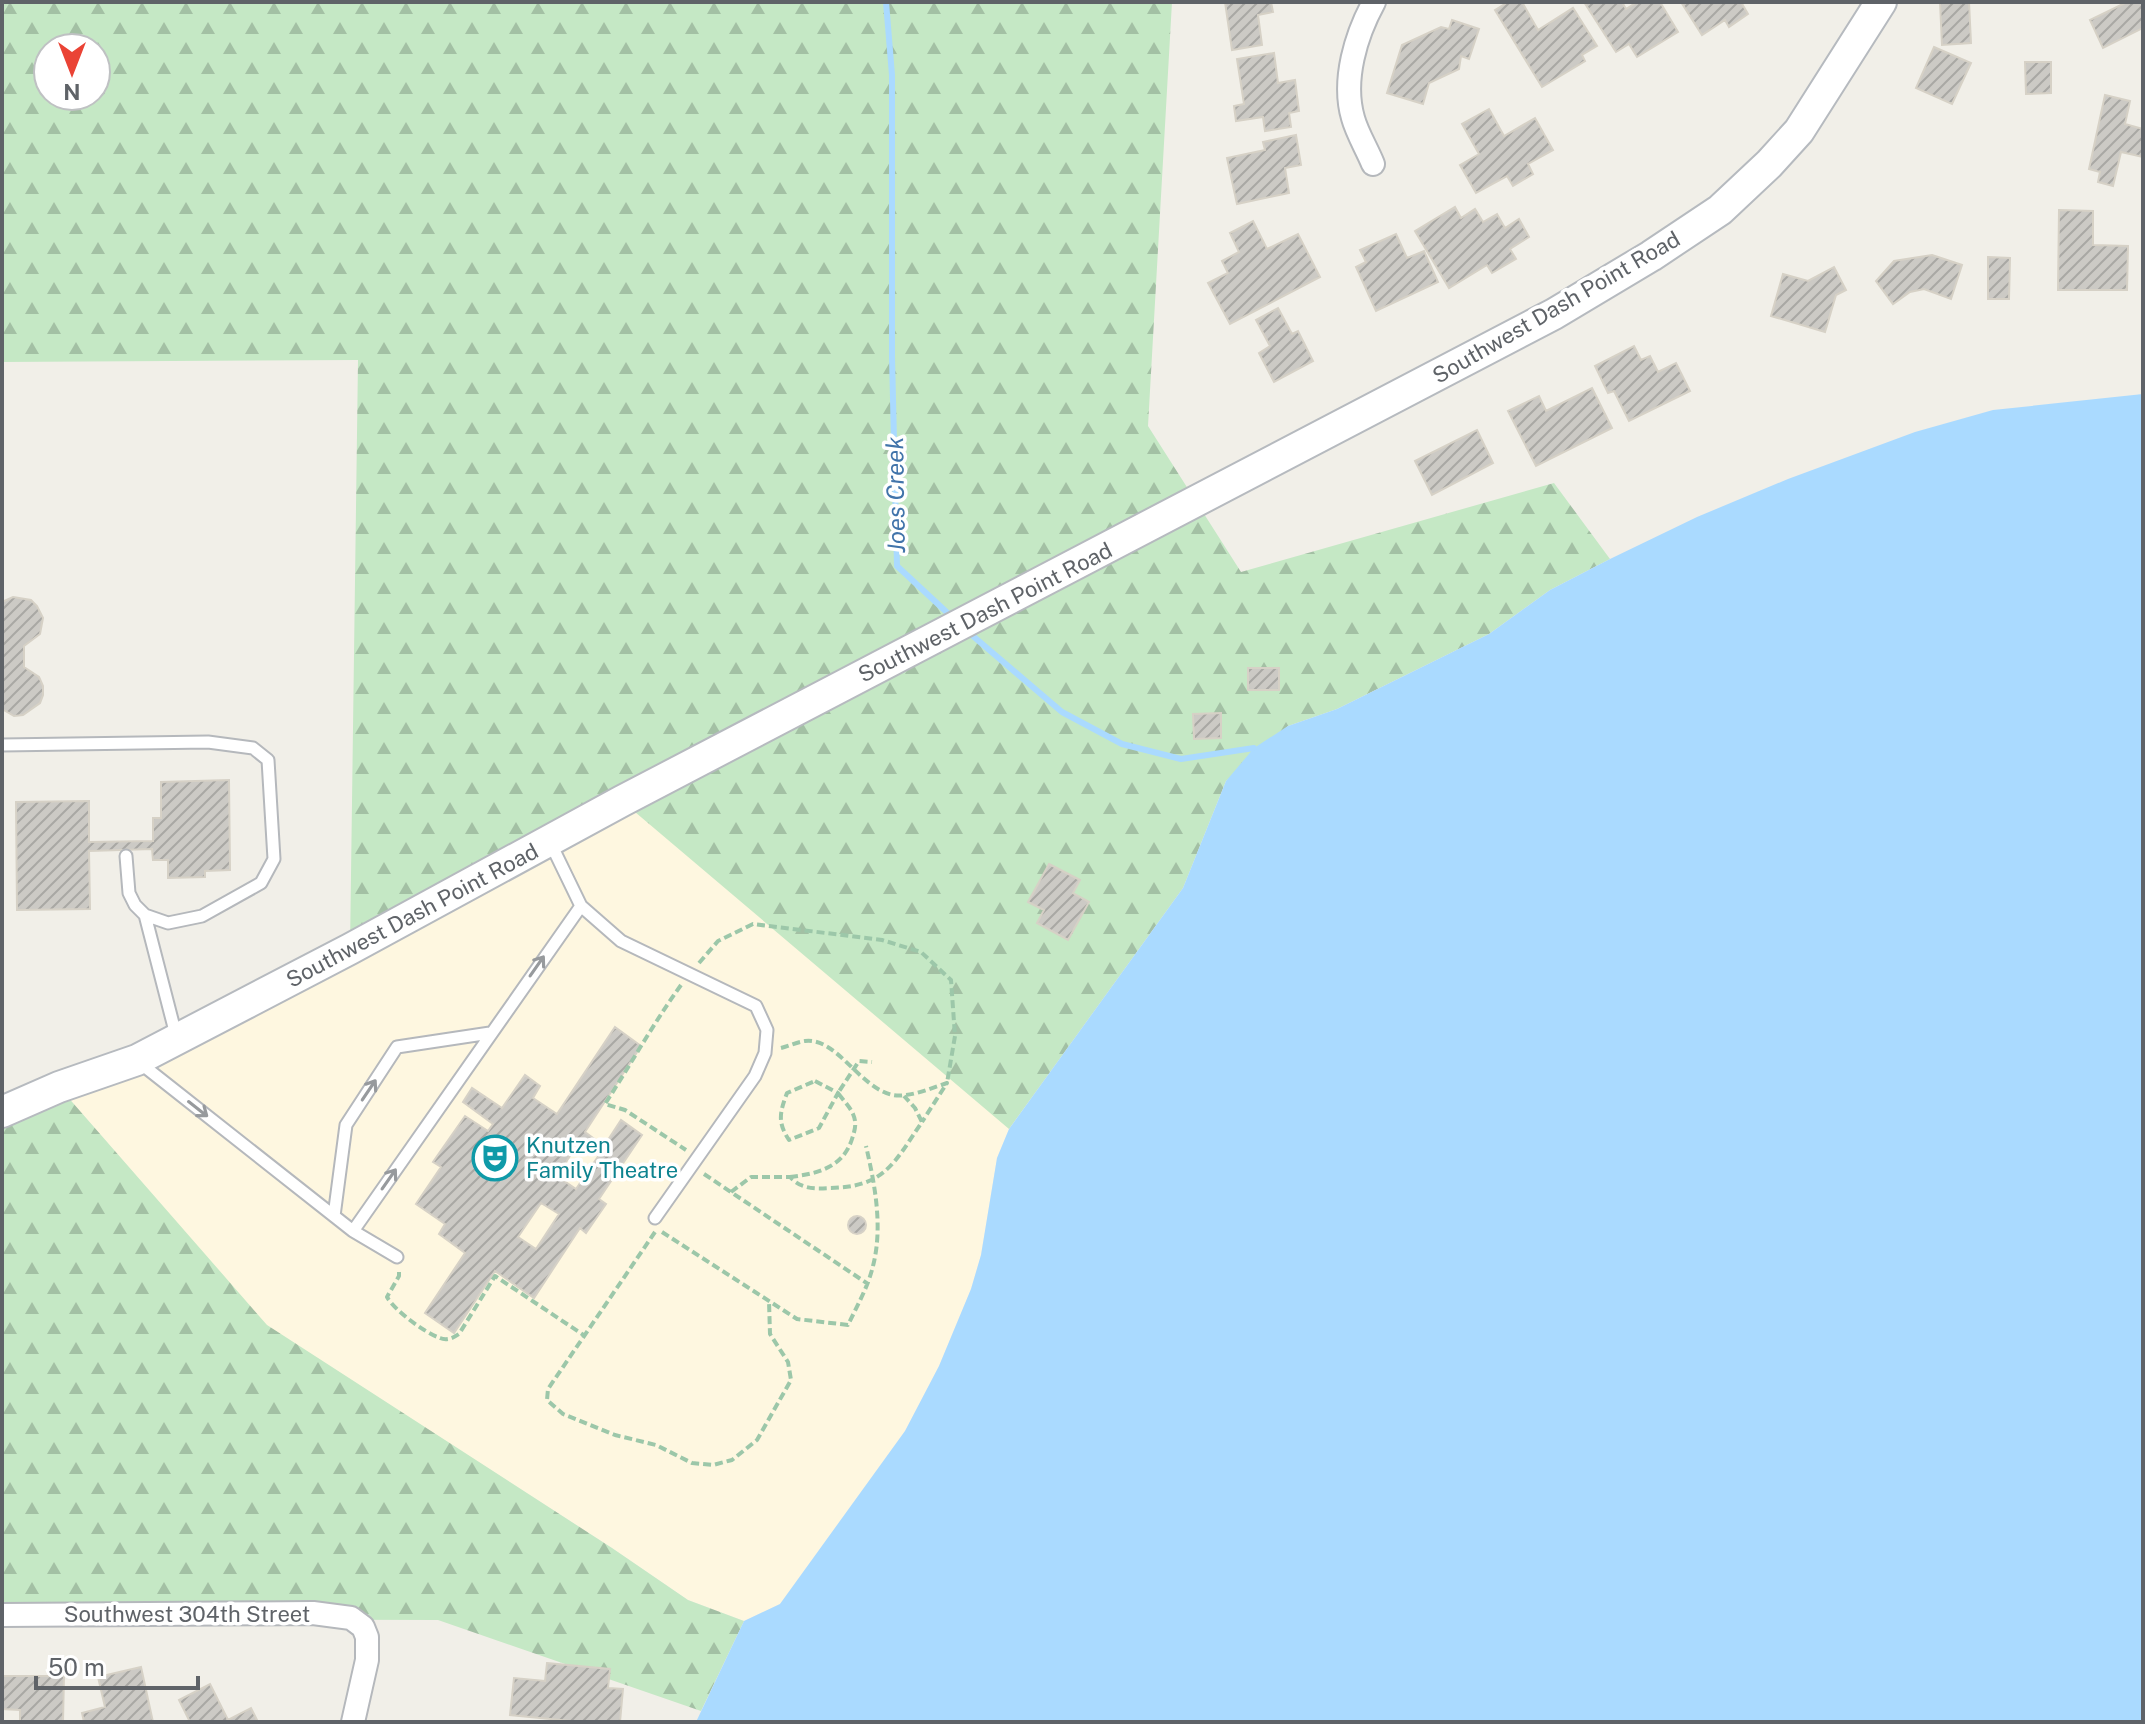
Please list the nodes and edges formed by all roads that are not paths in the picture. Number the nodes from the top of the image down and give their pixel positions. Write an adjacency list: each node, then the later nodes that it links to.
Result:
1 (1374, 2): 3 (street)
2 (1881, 2): 5 (main road, Southwest Dash Point Road)
3 (1373, 164)
4 (2, 745): 8 (lane)
5 (549, 840): 7 (lane); 10 (main road, Southwest Dash Point Road)
6 (126, 856): 8 (lane)
7 (581, 906): 9 (lane, one-way to 7); 14 (lane)
8 (145, 915): 10 (lane)
9 (490, 1033): 13 (lane, one-way to 9); 15 (lane, one-way to 9)
10 (177, 1039): 11 (main road, Southwest Dash Point Road)
11 (137, 1060): 12 (main road, Southwest Dash Point Road); 13 (lane, one-way to 13)
12 (2, 1112)
13 (334, 1216): 15 (lane)
14 (655, 1218)
15 (353, 1231): 16 (lane)
16 (397, 1257)
17 (2, 1615): 18 (street, Southwest 304th Street)
18 (353, 1722)

